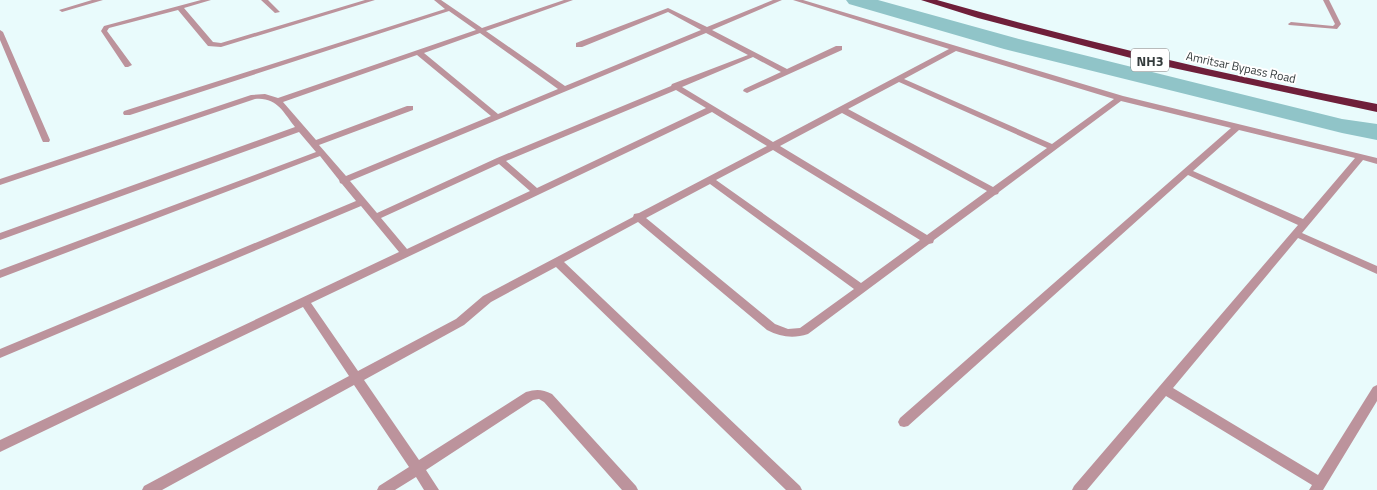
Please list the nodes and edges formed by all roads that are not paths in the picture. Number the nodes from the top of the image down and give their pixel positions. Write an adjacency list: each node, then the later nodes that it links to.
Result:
1 (100, 0): 14 (street)
2 (208, 0): 12 (street)
3 (264, 0): 15 (street)
4 (372, 0): 12 (street)
5 (437, 0): 13 (street)
6 (570, 0): 18 (street)
7 (779, 0): 17 (street)
8 (796, 0): 22 (street)
9 (926, 0): 35 (highway, Amritsar Bypass Road / NH3)
10 (956, 0): 32 (highway, Amritsar Bypass Road / NH3)
11 (1326, 0): 16 (street)
12 (180, 8): 25 (street)
13 (450, 9): 18 (street); 38 (street)
14 (62, 10)
15 (277, 12)
16 (1291, 24)
17 (707, 30): 20 (street); 24 (street); 29 (street)
18 (483, 31): 23 (street); 29 (street)
19 (0, 32): 42 (street)
20 (579, 45)
21 (839, 48): 26 (street)
22 (954, 49): 27 (street); 31 (street)
23 (419, 53): 33 (street); 39 (street)
24 (753, 55): 26 (street); 28 (street)
25 (128, 65)
26 (787, 72): 30 (street)
27 (899, 79): 37 (street); 45 (street)
28 (675, 86): 36 (street); 48 (street)
29 (565, 90): 39 (street)
30 (747, 91)
31 (1120, 98): 41 (street); 45 (street)
32 (1377, 98)
33 (278, 101): 40 (street); 53 (street)
34 (410, 108): 43 (street)
35 (1377, 108)
36 (711, 109): 44 (street); 54 (street)
37 (841, 109): 44 (street); 55 (street)
38 (127, 113)
39 (497, 117): 52 (street)
40 (301, 128): 43 (street); 61 (street)
41 (1236, 128): 47 (street); 50 (street)
42 (46, 140)
43 (314, 144): 46 (street)
44 (774, 146): 51 (street); 62 (street)
45 (1054, 148): 55 (street)
46 (321, 153): 52 (street); 66 (street)
47 (1360, 158): 49 (street); 59 (street)
48 (500, 160): 54 (street); 58 (street)
49 (1377, 161)
50 (1188, 172): 59 (street); 73 (street)
51 (709, 179): 57 (street); 67 (street)
52 (343, 181): 56 (street)
53 (0, 182)
54 (537, 192): 63 (street)
55 (995, 192): 62 (street)
56 (362, 202): 58 (street); 69 (street)
57 (637, 216): 64 (street); 67 (street)
58 (375, 217): 63 (street)
59 (1306, 224): 60 (street)
60 (1297, 234): 65 (street); 71 (street)
61 (0, 237)
62 (929, 241): 67 (street)
63 (406, 254): 68 (street)
64 (556, 261): 70 (street); 81 (street)
65 (1377, 270)
66 (0, 274)
67 (862, 288)
68 (304, 301): 70 (street); 74 (street)
69 (0, 354)
70 (355, 379): 75 (street); 77 (street)
71 (1165, 389): 76 (street); 82 (street)
72 (1377, 390): 76 (street)
73 (904, 422)
74 (0, 446)
75 (417, 469): 78 (street); 79 (street); 80 (street)
76 (1318, 487)
77 (149, 490)
78 (384, 490)
79 (432, 490)
80 (631, 490)
81 (795, 490)
82 (1079, 490)

